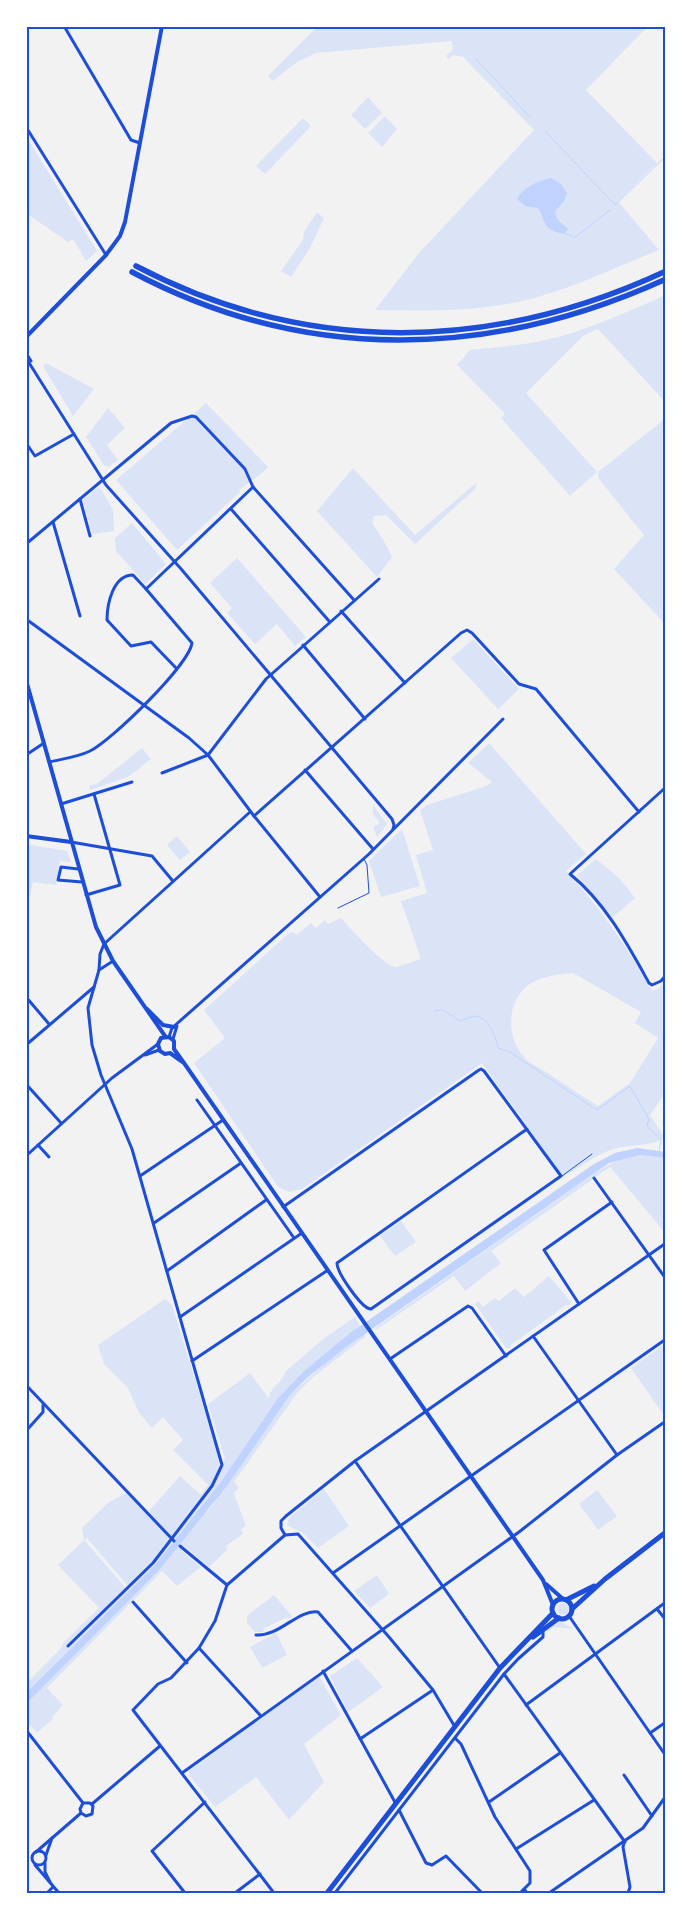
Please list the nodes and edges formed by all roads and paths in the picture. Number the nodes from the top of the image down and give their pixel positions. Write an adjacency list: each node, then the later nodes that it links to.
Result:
1 (64, 26): 4 (street)
2 (162, 26): 4 (street)
3 (26, 127): 5 (street)
4 (140, 144): 5 (street)
5 (106, 255): 10 (street)
6 (136, 266): 7 (highway)
7 (666, 271)
8 (132, 272): 9 (highway)
9 (666, 278)
10 (26, 336)
11 (26, 353): 13 (street)
12 (26, 358): 13 (street)
13 (32, 364): 14 (street)
14 (74, 434): 15 (street); 16 (street)
15 (26, 443)
16 (103, 480): 17 (street); 18 (street); 23 (street)
17 (253, 487): 19 (street); 26 (street)
18 (80, 499): 20 (street); 21 (street)
19 (231, 509): 23 (street); 30 (street)
20 (53, 522): 22 (street); 28 (street)
21 (90, 536)
22 (26, 544)
23 (175, 562): 25 (street); 33 (street)
24 (379, 579): 26 (street)
25 (146, 589): 32 (street); 32 (street)
26 (354, 600): 27 (street)
27 (341, 611): 30 (street); 35 (street)
28 (80, 616)
29 (26, 620): 36 (street)
30 (328, 622): 31 (street)
31 (303, 645): 33 (street); 37 (street)
32 (176, 668): 36 (street)
33 (270, 675): 40 (street); 42 (street)
34 (26, 680): 39 (street)
35 (405, 683): 37 (street); 51 (street)
36 (145, 705): 42 (street); 43 (street)
37 (365, 719): 40 (street)
38 (503, 719): 53 (street)
39 (44, 743): 41 (street); 43 (street)
40 (332, 747): 44 (street); 53 (street)
41 (26, 755)
42 (208, 755): 45 (street); 50 (street)
43 (49, 762): 49 (street)
44 (305, 770): 52 (street); 57 (street)
45 (162, 773)
46 (132, 782): 48 (street)
47 (666, 787): 51 (street)
48 (94, 794): 49 (street); 56 (street)
49 (61, 804): 55 (street)
50 (250, 812): 52 (street); 60 (street)
51 (639, 812): 68 (street)
52 (254, 816): 63 (street)
53 (392, 829): 57 (street)
54 (26, 836): 55 (street)
55 (71, 842): 56 (street); 59 (street)
56 (111, 848): 60 (street); 62 (street)
57 (373, 849): 58 (street)
58 (364, 858): 63 (street); 64 (lane)
59 (78, 869): 61 (street); 61 (street)
60 (172, 880): 65 (street)
61 (82, 882): 62 (street)
62 (86, 895): 65 (street)
63 (320, 897): 73 (street)
64 (338, 908)
65 (104, 944): 66 (street); 67 (street)
66 (113, 961): 67 (street); 71 (street)
67 (99, 970): 69 (street)
68 (666, 975)
69 (94, 986): 72 (street); 86 (street)
70 (26, 997): 72 (street)
71 (142, 1004): 74 (street); 75 (street)
72 (49, 1024): 79 (street)
73 (179, 1024): 75 (street); 76 (street)
74 (158, 1027): 76 (street); 77 (street)
75 (174, 1027): 76 (street)
76 (169, 1037): 77 (street); 80 (street)
77 (160, 1039): 78 (street)
78 (158, 1044): 81 (street); 83 (street)
79 (26, 1045)
80 (174, 1048): 82 (street); 84 (street)
81 (159, 1050): 82 (street); 83 (street)
82 (170, 1053): 84 (street)
83 (142, 1056): 86 (street)
84 (184, 1063): 88 (street)
85 (26, 1084): 89 (street)
86 (105, 1084): 89 (street); 97 (street)
87 (197, 1100): 90 (street)
88 (223, 1120): 90 (street); 102 (street)
89 (61, 1123): 92 (street)
90 (215, 1125): 96 (street); 97 (street)
91 (527, 1129): 98 (street); 98 (street); 102 (street)
92 (38, 1145): 94 (street); 95 (street)
93 (592, 1154): 98 (lane)
94 (26, 1156)
95 (49, 1157)
96 (240, 1163): 100 (street); 103 (street)
97 (140, 1176): 103 (street)
98 (561, 1176)
99 (594, 1178): 101 (street)
100 (266, 1200): 105 (street); 109 (street)
101 (612, 1202): 107 (street); 111 (street)
102 (284, 1206): 104 (street)
103 (154, 1223): 109 (street)
104 (302, 1233): 105 (street); 108 (street)
105 (294, 1238): 112 (street)
106 (666, 1243): 107 (street)
107 (649, 1256): 110 (street); 111 (street)
108 (328, 1270): 116 (street); 117 (street)
109 (167, 1271): 112 (street)
110 (666, 1279)
111 (579, 1304): 113 (street)
112 (180, 1317): 117 (street)
113 (533, 1336): 115 (street); 119 (street)
114 (666, 1338): 119 (street)
115 (506, 1356): 116 (street); 121 (street)
116 (390, 1359): 121 (street)
117 (192, 1361): 131 (street)
118 (26, 1385): 120 (street)
119 (578, 1400): 124 (street); 126 (street)
120 (42, 1403): 123 (street); 131 (street)
121 (427, 1413): 125 (street); 126 (street)
122 (666, 1421): 124 (street)
123 (26, 1431)
124 (617, 1455): 130 (street)
125 (355, 1461): 127 (street); 129 (street)
126 (471, 1476): 127 (street); 130 (street)
127 (401, 1526): 133 (street); 137 (street)
128 (666, 1532): 134 (main road)
129 (285, 1535): 133 (street); 136 (street)
130 (513, 1536): 135 (street); 137 (street)
131 (173, 1540): 151 (street)
132 (180, 1546): 136 (street)
133 (333, 1573): 148 (street)
134 (605, 1579): 138 (main road); 142 (main road)
135 (543, 1580): 138 (street); 141 (street)
136 (227, 1585): 152 (street)
137 (442, 1585): 148 (street); 157 (street)
138 (565, 1599): 141 (main road); 142 (main road)
139 (133, 1602): 156 (street)
140 (666, 1602): 143 (street)
141 (553, 1605): 144 (main road)
142 (572, 1609): 145 (main road)
143 (657, 1609): 147 (street); 155 (street)
144 (553, 1613): 146 (main road); 154 (main road)
145 (569, 1616): 146 (main road); 155 (street)
146 (559, 1618): 149 (main road)
147 (666, 1620)
148 (382, 1628): 153 (street); 160 (street)
149 (543, 1630): 154 (main road); 159 (street)
150 (256, 1635): 153 (street)
151 (68, 1646)
152 (199, 1648): 156 (street); 162 (street)
153 (351, 1650): 158 (street)
154 (516, 1652): 157 (main road)
155 (596, 1655): 161 (street); 166 (street)
156 (187, 1663): 169 (street)
157 (500, 1668): 164 (main road)
158 (323, 1671): 162 (street); 168 (street)
159 (504, 1674): 161 (street); 167 (street)
160 (433, 1690): 164 (street); 168 (street)
161 (526, 1705): 170 (street)
162 (260, 1715): 172 (street)
163 (666, 1722): 166 (street)
164 (455, 1727): 180 (main road)
165 (26, 1730): 178 (street)
166 (650, 1733): 171 (street)
167 (456, 1738): 177 (street); 181 (street)
168 (360, 1739): 180 (street)
169 (160, 1746): 172 (street); 179 (street)
170 (560, 1753): 175 (street); 177 (street)
171 (666, 1756)
172 (182, 1773): 176 (street)
173 (624, 1775): 183 (street)
174 (666, 1796): 183 (street)
175 (594, 1800): 185 (street); 186 (street)
176 (205, 1802): 193 (street); 199 (street)
177 (489, 1802): 186 (street)
178 (83, 1804): 179 (street); 182 (street)
179 (92, 1804): 182 (street)
180 (396, 1804): 202 (main road)
181 (399, 1810): 203 (street); 204 (street)
182 (81, 1813): 184 (street)
183 (652, 1816): 185 (street)
184 (52, 1837): 187 (street); 188 (street)
185 (625, 1842): 206 (street); 207 (street)
186 (516, 1849): 196 (street)
187 (36, 1852): 188 (street); 190 (street)
188 (45, 1856): 191 (street)
189 (26, 1858): 190 (street)
190 (32, 1859): 192 (street)
191 (45, 1862): 192 (street); 194 (street)
192 (35, 1864): 194 (street)
193 (260, 1874): 200 (street); 201 (street)
194 (50, 1883): 195 (street)
195 (54, 1887): 197 (street); 198 (street)
196 (526, 1891): 205 (street)
197 (46, 1893)
198 (59, 1893)
199 (185, 1893)
200 (235, 1893)
201 (274, 1893)
202 (327, 1893)
203 (335, 1893)
204 (482, 1893)
205 (520, 1893)
206 (549, 1893)
207 (628, 1893)

